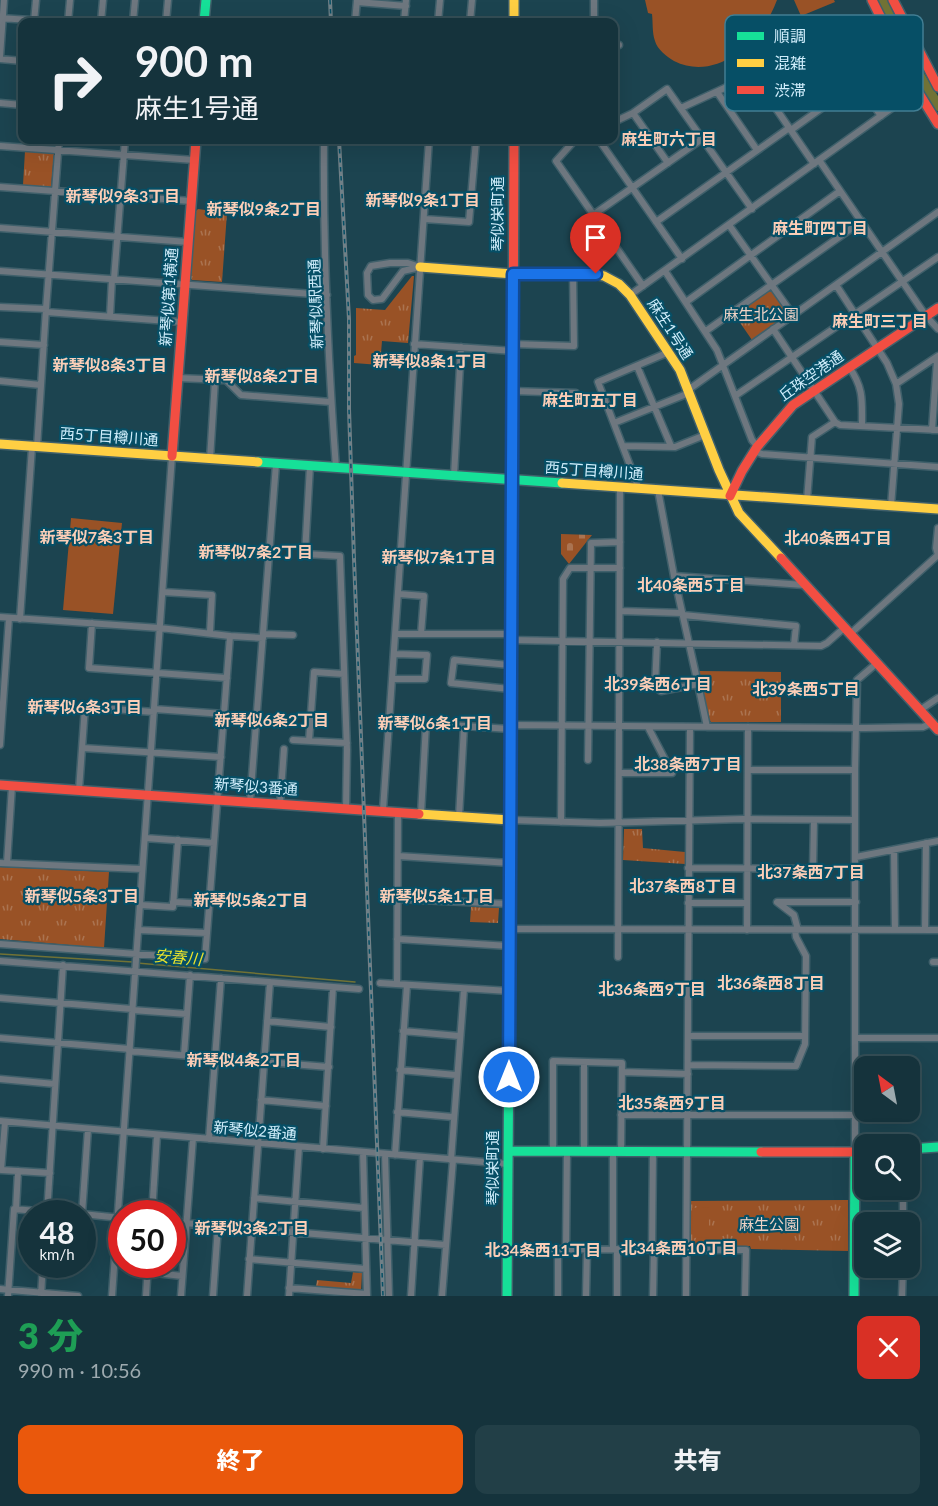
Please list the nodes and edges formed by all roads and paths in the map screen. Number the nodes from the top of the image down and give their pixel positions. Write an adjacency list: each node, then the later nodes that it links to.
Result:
1 (4, 0): 18 (street)
2 (36, 0): 19 (street)
3 (70, 0): 20 (street)
4 (103, 0): 21 (street)
5 (135, 0): 22 (street)
6 (168, 0): 23 (street)
7 (206, 0): 24 (main road)
8 (440, 0): 27 (street)
9 (472, 0): 28 (street)
10 (514, 0): 29 (main road)
11 (594, 0): 30 (street)
12 (872, 0): 16 (main road)
13 (893, 0): 17 (main road)
14 (357, 1): 15 (street); 25 (street)
15 (406, 3): 26 (street)
16 (878, 15)
17 (901, 15)
18 (1, 18): 31 (street); 33 (street)
19 (34, 18)
20 (68, 18)
21 (101, 18)
22 (133, 18)
23 (166, 18)
24 (204, 18)
25 (355, 18)
26 (404, 18)
27 (438, 18)
28 (470, 18)
29 (514, 18)
30 (594, 18)
31 (18, 20)
32 (923, 54): 35 (main road)
33 (0, 58): 34 (street)
34 (18, 60)
35 (935, 76): 36 (main road)
36 (938, 87)
37 (725, 88): 38 (street)
38 (717, 92): 41 (street); 43 (street)
39 (923, 100): 52 (main road)
40 (0, 103): 42 (street)
41 (725, 104)
42 (18, 105)
43 (681, 108): 49 (street); 54 (street)
44 (730, 111): 66 (street)
45 (778, 111): 53 (street)
46 (816, 111): 53 (street)
47 (878, 111): 50 (street)
48 (888, 111): 50 (street)
49 (633, 113): 51 (street); 70 (street)
50 (881, 116): 69 (street)
51 (618, 120)
52 (938, 124)
53 (790, 129): 66 (street); 69 (street)
54 (702, 139): 70 (street); 71 (street)
55 (60, 144): 65 (street)
56 (125, 144): 67 (street)
57 (196, 144): 68 (main road, 新琴似第1横通)
58 (324, 144): 107 (street, 新琴似駅西通)
59 (429, 144): 81 (street)
60 (476, 144): 81 (street)
61 (513, 144): 98 (main road, 琴似栄町通)
62 (571, 144): 80 (street)
63 (602, 144): 73 (street)
64 (0, 146): 65 (street)
65 (59, 150): 67 (street); 74 (street)
66 (757, 150): 71 (street)
67 (124, 154): 68 (street); 76 (street)
68 (194, 160): 77 (main road, 新琴似第1横通)
69 (817, 162): 75 (street); 78 (street)
70 (668, 163): 73 (street)
71 (726, 172): 78 (street); 83 (street)
72 (0, 188): 74 (street)
73 (632, 188): 80 (street); 83 (street)
74 (55, 191): 76 (street); 86 (street)
75 (840, 191): 82 (street); 90 (street)
76 (120, 196): 77 (street); 87 (street)
77 (191, 201): 88 (main road, 新琴似第1横通)
78 (752, 209): 84 (street)
79 (938, 212): 89 (street)
80 (593, 215): 106 (street)
81 (424, 219): 94 (street)
82 (862, 221): 89 (street); 104 (street)
83 (656, 222): 92 (street)
84 (729, 225): 90 (street); 92 (street)
85 (0, 228): 86 (street)
86 (52, 232): 87 (street); 99 (street)
87 (117, 236): 88 (street); 101 (street)
88 (188, 242): 103 (main road, 新琴似第1横通)
89 (883, 251): 102 (street); 105 (street)
90 (751, 256): 104 (street); 109 (street)
91 (938, 256): 102 (street)
92 (682, 259): 96 (street)
93 (390, 263): 94 (street); 100 (street); 100 (street)
94 (420, 267): 98 (main road, 麻生1号通); 100 (street); 122 (street)
95 (0, 271): 99 (street)
96 (665, 271): 106 (street); 109 (street)
97 (573, 273): 98 (main road, 麻生1号通); 108 (main road, 麻生1号通); 125 (street)
98 (513, 274): 125 (main road, 琴似栄町通)
99 (48, 275): 101 (street); 112 (street)
100 (398, 278)
101 (113, 279): 103 (street); 115 (street)
102 (903, 281): 113 (street); 116 (street)
103 (185, 284): 107 (street); 117 (main road, 新琴似第1横通)
104 (771, 285): 114 (street); 120 (street)
105 (836, 285): 113 (street); 114 (street)
106 (643, 286): 108 (street)
107 (327, 295): 143 (street, 新琴似駅西通)
108 (630, 295): 127 (main road, 麻生1号通)
109 (686, 302): 120 (street)
110 (0, 307): 112 (street)
111 (938, 308): 116 (main road, 丘珠空港通)
112 (46, 311): 115 (street); 123 (street)
113 (855, 314): 126 (street); 128 (street)
114 (793, 315): 118 (street)
115 (110, 316): 117 (street)
116 (926, 316): 119 (street); 126 (main road, 丘珠空港通)
117 (182, 322): 133 (main road, 新琴似第1横通)
118 (773, 329): 128 (street); 130 (street)
119 (938, 329)
120 (706, 331): 130 (street)
121 (0, 342): 123 (street)
122 (414, 344): 124 (street); 164 (street)
123 (44, 345): 137 (street)
124 (461, 347): 125 (street); 165 (street)
125 (512, 348): 138 (main road, 琴似栄町通)
126 (878, 348): 132 (main road, 丘珠空港通); 136 (street)
127 (669, 352): 131 (street); 139 (main road, 麻生1号通)
128 (792, 357): 140 (street); 142 (street)
129 (937, 357): 136 (street); 149 (street)
130 (723, 365): 139 (street); 142 (street)
131 (637, 366): 144 (street); 146 (street)
132 (849, 367): 140 (main road, 丘珠空港通); 147 (street)
133 (178, 378): 134 (street); 156 (main road, 新琴似第1横通)
134 (215, 380): 143 (street); 158 (street)
135 (0, 381): 137 (street)
136 (896, 384): 148 (street)
137 (41, 385): 154 (street)
138 (512, 391): 141 (street); 166 (main road, 琴似栄町通)
139 (688, 391): 144 (street); 150 (main road, 麻生1号通)
140 (814, 391): 145 (street); 155 (main road, 丘珠空港通)
141 (576, 393)
142 (735, 396): 155 (street)
143 (331, 402): 163 (street, 新琴似駅西通)
144 (654, 407): 146 (street); 153 (street)
145 (835, 422): 147 (street); 157 (street)
146 (614, 423): 152 (street)
147 (862, 426): 148 (street)
148 (898, 428): 149 (street); 160 (street)
149 (935, 430)
150 (705, 435): 153 (street); 170 (main road, 麻生1号通)
151 (0, 444): 154 (main road, 西5丁目樽川通)
152 (623, 446): 153 (street); 168 (street)
153 (671, 446)
154 (35, 447): 156 (main road, 西5丁目樽川通); 187 (street)
155 (755, 449): 157 (street); 170 (main road, 丘珠空港通)
156 (172, 456): 158 (main road, 西5丁目樽川通); 181 (street)
157 (811, 458): 160 (street); 171 (street)
158 (210, 459): 159 (main road, 西5丁目樽川通)
159 (276, 464): 161 (main road, 西5丁目樽川通); 196 (street)
160 (894, 464): 162 (street); 172 (street)
161 (310, 466): 163 (main road, 西5丁目樽川通); 208 (street)
162 (938, 467)
163 (336, 468): 164 (main road, 西5丁目樽川通)
164 (405, 473): 165 (main road, 西5丁目樽川通); 182 (street)
165 (454, 476): 166 (main road, 西5丁目樽川通)
166 (512, 480): 167 (main road, 西5丁目樽川通); 197 (main road, 琴似栄町通)
167 (620, 488): 168 (main road, 西5丁目樽川通); 175 (street)
168 (639, 489): 169 (main road, 西5丁目樽川通)
169 (658, 490): 170 (main road, 西5丁目樽川通); 179 (street)
170 (730, 496): 171 (main road, 西5丁目樽川通); 180 (main road)
171 (807, 500): 172 (main road, 西5丁目樽川通)
172 (891, 506): 173 (main road, 西5丁目樽川通)
173 (938, 509)
174 (938, 528): 176 (street)
175 (620, 542): 177 (street); 178 (street)
176 (938, 555): 190 (street)
177 (590, 568): 178 (street); 198 (street); 199 (street)
178 (620, 568): 183 (street)
179 (674, 576): 180 (street); 184 (street)
180 (805, 585): 190 (main road)
181 (163, 592): 189 (street); 191 (street)
182 (399, 594): 192 (street); 193 (street)
183 (620, 611): 184 (street); 200 (street)
184 (682, 614): 202 (street); 203 (street)
185 (0, 617): 186 (street)
186 (9, 618): 187 (street); 211 (street)
187 (20, 619): 188 (street)
188 (92, 623): 189 (street); 207 (street)
189 (160, 628): 191 (street); 207 (street)
190 (847, 631): 203 (street); 205 (main road)
191 (210, 632): 195 (street)
192 (396, 634): 193 (street); 204 (street)
193 (421, 634): 197 (street)
194 (293, 635): 196 (street)
195 (230, 636): 196 (street); 209 (street)
196 (264, 636): 219 (street)
197 (511, 637): 198 (street); 206 (main road, 琴似栄町通)
198 (563, 640): 199 (street); 222 (street)
199 (589, 641): 200 (street); 223 (street)
200 (620, 642): 201 (street); 224 (street)
201 (657, 642): 202 (street); 212 (street)
202 (688, 643): 203 (street); 212 (street)
203 (794, 645)
204 (395, 654): 210 (street); 210 (street)
205 (877, 663): 216 (main road); 232 (street)
206 (511, 664): 213 (main road, 琴似栄町通); 213 (street)
207 (157, 673): 209 (street); 215 (street)
208 (344, 674): 234 (street); 235 (street)
209 (227, 678): 218 (street)
210 (393, 679): 220 (street)
211 (2, 682): 217 (street)
212 (698, 684): 229 (street)
213 (511, 689): 231 (main road, 琴似栄町通)
214 (938, 698): 216 (street)
215 (154, 710): 218 (street); 237 (street); 239 (street)
216 (920, 710): 225 (main road)
217 (1, 714): 236 (street)
218 (224, 715): 219 (street); 240 (street)
219 (257, 718): 250 (street)
220 (388, 721): 221 (street); 253 (street)
221 (426, 724): 226 (street); 255 (street)
222 (562, 726): 223 (street); 231 (street); 262 (street)
223 (589, 726): 224 (street); 241 (street)
224 (620, 726): 227 (street); 244 (street)
225 (935, 726): 232 (street)
226 (464, 727): 231 (street); 256 (street)
227 (648, 727): 228 (street); 244 (street)
228 (690, 727): 229 (street); 261 (street)
229 (707, 727): 230 (street)
230 (748, 727): 232 (street); 242 (street)
231 (511, 728): 258 (main road, 琴似栄町通)
232 (855, 728): 243 (street)
233 (293, 740): 234 (street)
234 (309, 741): 235 (street)
235 (347, 743): 252 (street)
236 (0, 745)
237 (83, 748): 239 (street); 247 (street)
238 (284, 749): 251 (street)
239 (151, 752): 240 (street); 248 (street)
240 (221, 757): 249 (street)
241 (588, 760)
242 (748, 770): 243 (street); 257 (street)
243 (855, 770): 260 (street)
244 (620, 773): 263 (street)
245 (0, 785): 246 (main road, 新琴似3番通)
246 (12, 786): 247 (main road, 新琴似3番通); 272 (street)
247 (79, 790): 248 (main road, 新琴似3番通)
248 (148, 795): 249 (main road, 新琴似3番通); 264 (street)
249 (218, 799): 250 (main road, 新琴似3番通); 267 (street)
250 (250, 802): 251 (main road, 新琴似3番通)
251 (280, 804): 252 (main road, 新琴似3番通)
252 (346, 808): 253 (main road, 新琴似3番通)
253 (383, 810): 254 (main road, 新琴似3番通)
254 (399, 812): 255 (main road, 新琴似3番通); 270 (street)
255 (421, 814): 256 (main road, 新琴似3番通)
256 (459, 817): 258 (main road, 新琴似3番通)
257 (747, 819): 259 (street); 261 (street); 275 (street)
258 (510, 820): 262 (street); 273 (main road, 琴似栄町通)
259 (814, 820): 260 (street); 275 (street)
260 (855, 820): 271 (street)
261 (689, 821): 263 (street); 274 (street)
262 (561, 822): 263 (street)
263 (619, 823): 286 (street)
264 (145, 838): 265 (street); 276 (street)
265 (178, 840): 267 (street); 278 (street)
266 (938, 841): 268 (street)
267 (214, 843): 282 (street)
268 (926, 843): 269 (street); 293 (street)
269 (894, 850): 271 (street); 292 (street)
270 (398, 856): 273 (street); 277 (street)
271 (856, 857): 279 (street)
272 (3, 863): 276 (street)
273 (510, 863): 283 (main road, 琴似栄町通)
274 (688, 868): 275 (street); 280 (street)
275 (747, 868): 281 (street)
276 (142, 869): 284 (street)
277 (398, 898): 283 (street); 296 (street)
278 (173, 902): 282 (street); 284 (street)
279 (856, 902): 290 (street); 291 (street)
280 (688, 903): 281 (street); 287 (street)
281 (747, 903): 289 (street)
282 (209, 904): 295 (street)
283 (510, 904): 285 (main road, 琴似栄町通)
284 (140, 905): 288 (street)
285 (510, 929): 286 (street); 298 (main road, 琴似栄町通)
286 (618, 929): 287 (street); 300 (street)
287 (688, 929): 289 (street); 322 (street)
288 (138, 930): 295 (street); 299 (street)
289 (747, 930): 290 (street)
290 (797, 930): 291 (street); 323 (street)
291 (856, 930): 292 (street); 325 (street)
292 (895, 930): 293 (street)
293 (925, 930): 294 (street)
294 (938, 930)
295 (207, 933): 299 (street)
296 (398, 939): 298 (street); 308 (street)
297 (0, 944): 299 (street)
298 (509, 946): 313 (main road, 琴似栄町通)
299 (136, 956): 303 (street)
300 (618, 957)
301 (0, 961): 302 (street)
302 (63, 966): 303 (street); 315 (street)
303 (135, 969): 304 (street); 316 (street)
304 (190, 975): 305 (street); 317 (street)
305 (222, 978): 306 (street); 331 (street)
306 (270, 982): 310 (street); 318 (street)
307 (380, 983): 308 (street)
308 (397, 984): 309 (street)
309 (407, 985): 311 (street); 320 (street)
310 (333, 987): 312 (street); 319 (street)
311 (464, 988): 313 (street); 321 (street)
312 (358, 989)
313 (509, 991): 361 (main road, 琴似栄町通)
314 (0, 998): 315 (street)
315 (61, 1004): 316 (street); 327 (street)
316 (132, 1010): 317 (street); 328 (street)
317 (187, 1014): 329 (street)
318 (267, 1021): 319 (street); 332 (street)
319 (331, 1027): 335 (street)
320 (403, 1031): 321 (street); 336 (street)
321 (459, 1036): 339 (street)
322 (688, 1036): 323 (street); 334 (street)
323 (805, 1036): 334 (street)
324 (0, 1038): 327 (street)
325 (855, 1038): 326 (street); 330 (street)
326 (938, 1038)
327 (58, 1044): 328 (street); 341 (street)
328 (130, 1050): 329 (street); 352 (street)
329 (184, 1055): 331 (street)
330 (855, 1056)
331 (215, 1058): 332 (street); 355 (street)
332 (264, 1062): 335 (street); 342 (street)
333 (584, 1062): 337 (street); 362 (street); 364 (street)
334 (688, 1065): 338 (street)
335 (329, 1067): 343 (street)
336 (400, 1070): 339 (street); 344 (street)
337 (622, 1072): 338 (street); 345 (street)
338 (688, 1074): 347 (street)
339 (456, 1075): 348 (street)
340 (0, 1079): 341 (street)
341 (55, 1084): 350 (street)
342 (261, 1100): 343 (street); 356 (street)
343 (326, 1106): 360 (street)
344 (397, 1112): 348 (street); 371 (street)
345 (621, 1115): 347 (street); 366 (street)
346 (854, 1115): 347 (street)
347 (687, 1116): 368 (street)
348 (453, 1117): 373 (street)
349 (2, 1121): 350 (street, 新琴似2番通); 375 (street)
350 (53, 1126): 351 (street, 新琴似2番通); 376 (street)
351 (88, 1129): 352 (street, 新琴似2番通); 379 (street)
352 (124, 1132): 353 (street, 新琴似2番通); 380 (street)
353 (158, 1135): 354 (street, 新琴似2番通); 381 (street)
354 (193, 1138): 355 (street, 新琴似2番通); 386 (street)
355 (209, 1139): 356 (street, 新琴似2番通)
356 (258, 1143): 357 (street, 新琴似2番通); 377 (street)
357 (299, 1147): 360 (street, 新琴似2番通); 383 (street)
358 (938, 1147): 359 (main road)
359 (920, 1148)
360 (323, 1149): 365 (street, 新琴似2番通)
361 (508, 1151): 362 (main road); 374 (main road, 琴似栄町通)
362 (553, 1151): 363 (main road)
363 (567, 1151): 364 (main road); 396 (street)
364 (584, 1151): 366 (main road)
365 (363, 1152): 370 (street, 新琴似2番通); 384 (street)
366 (617, 1152): 367 (main road); 398 (street)
367 (653, 1152): 368 (main road); 399 (street)
368 (687, 1152): 369 (main road); 400 (street)
369 (854, 1153)
370 (384, 1154): 371 (street, 新琴似2番通); 391 (street)
371 (394, 1155): 372 (street, 新琴似2番通)
372 (420, 1157): 373 (street, 新琴似2番通); 392 (street)
373 (452, 1160): 374 (street, 新琴似2番通); 393 (street)
374 (508, 1164): 394 (main road, 琴似栄町通)
375 (18, 1171): 376 (street); 385 (street)
376 (50, 1173): 378 (street)
377 (254, 1198): 383 (street); 388 (street)
378 (48, 1200)
379 (83, 1200)
380 (120, 1200)
381 (153, 1200)
382 (858, 1200): 431 (main road)
383 (295, 1201): 384 (street); 389 (street)
384 (364, 1208): 390 (street)
385 (16, 1209): 411 (street)
386 (186, 1223): 387 (street)
387 (218, 1226): 388 (street); 418 (street)
388 (252, 1229): 389 (street); 401 (street)
389 (293, 1232): 390 (street); 402 (street)
390 (365, 1238): 391 (street); 403 (street)
391 (387, 1240): 392 (street); 421 (street)
392 (414, 1242): 393 (street); 422 (street)
393 (446, 1245): 423 (street)
394 (508, 1249): 395 (street); 424 (main road, 琴似栄町通)
395 (558, 1249): 396 (street); 425 (street)
396 (566, 1249): 397 (street)
397 (587, 1249): 398 (street); 426 (street)
398 (615, 1249): 399 (street); 427 (street)
399 (653, 1249): 400 (street); 428 (street)
400 (687, 1249): 429 (street); 430 (street)
401 (249, 1259): 402 (street); 419 (street)
402 (291, 1263): 403 (street); 409 (street)
403 (366, 1269): 413 (street)
404 (42, 1278): 412 (street)
405 (114, 1278): 415 (street)
406 (147, 1278): 416 (street)
407 (182, 1278): 417 (street)
408 (903, 1278): 432 (street)
409 (289, 1288): 413 (street); 420 (street)
410 (0, 1289): 411 (street)
411 (8, 1293): 412 (street)
412 (41, 1294): 414 (street)
413 (367, 1295)
414 (78, 1296)
415 (112, 1296)
416 (146, 1296)
417 (181, 1296)
418 (213, 1296)
419 (246, 1296)
420 (288, 1296)
421 (389, 1296)
422 (411, 1296)
423 (442, 1296)
424 (507, 1296)
425 (558, 1296)
426 (586, 1296)
427 (616, 1296)
428 (653, 1296)
429 (686, 1296)
430 (745, 1296)
431 (854, 1296)
432 (902, 1296)

